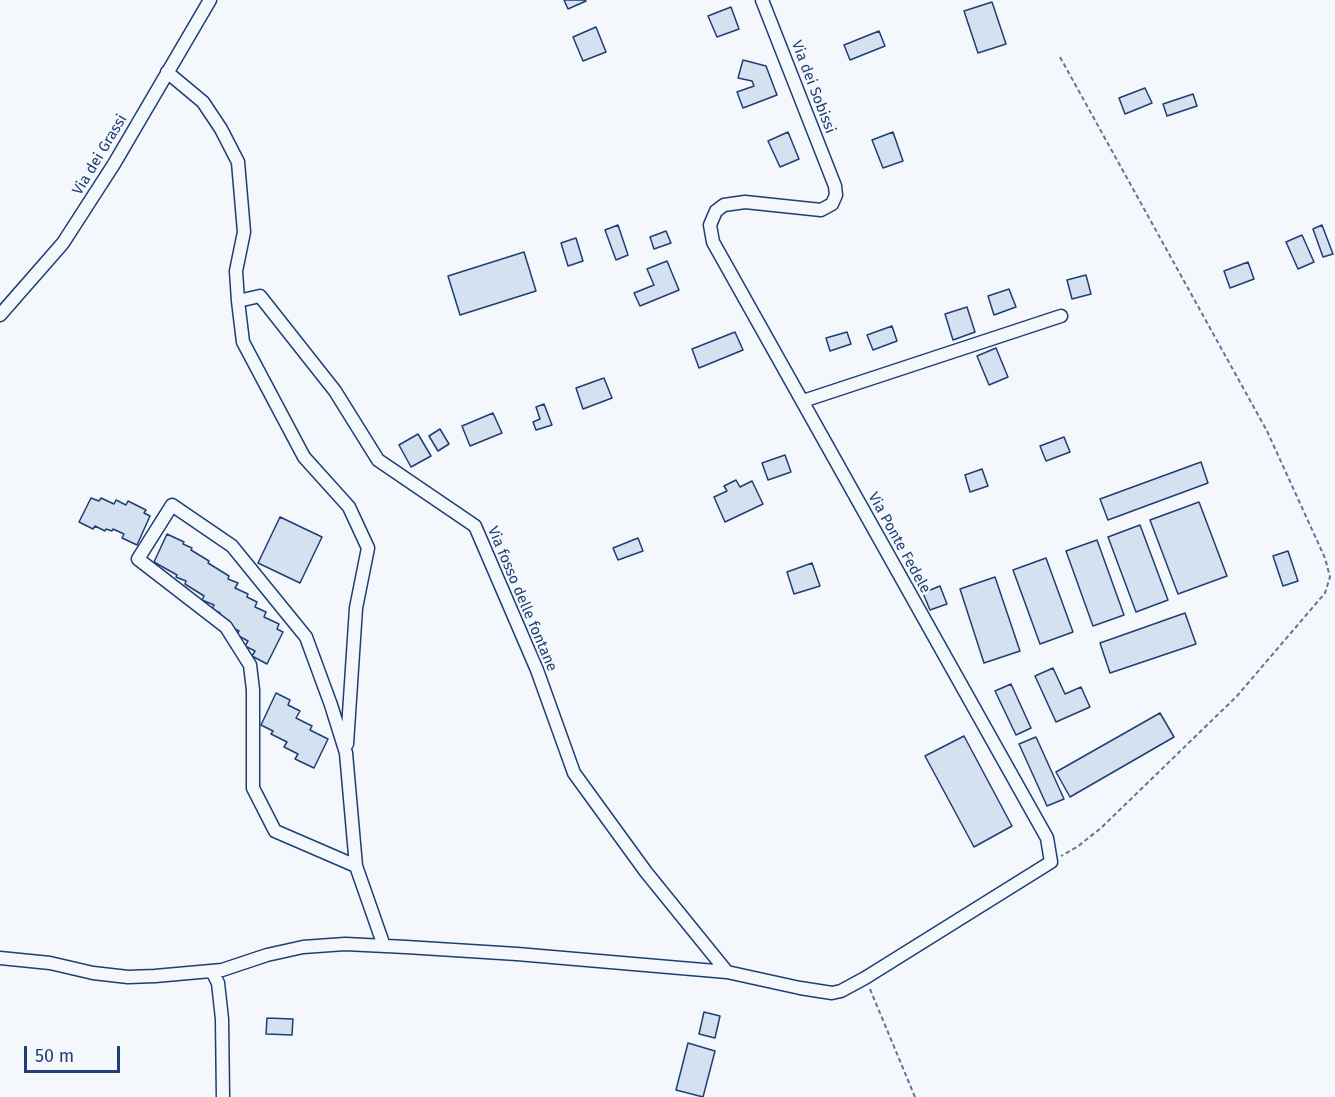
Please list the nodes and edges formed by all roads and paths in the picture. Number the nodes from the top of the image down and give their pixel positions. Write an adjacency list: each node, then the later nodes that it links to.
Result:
1 (210, 0): 4 (street, Via dei Grassi)
2 (762, 0): 5 (street, Via dei Sobissi)
3 (1060, 57): 11 (path)
4 (167, 72): 6 (street); 7 (street, Via dei Grassi)
5 (713, 242): 9 (street, Via Ponte Fedele)
6 (238, 301): 10 (street); 16 (street, Via fosso delle fontane)
7 (0, 315)
8 (1061, 316): 9 (street)
9 (802, 401): 11 (street, Via Ponte Fedele)
10 (346, 753): 12 (street); 12 (street)
11 (1051, 862): 17 (street)
12 (356, 866): 13 (street)
13 (384, 946): 15 (street); 16 (street)
14 (0, 958): 15 (street)
15 (212, 971): 18 (street)
16 (727, 972): 17 (street)
17 (866, 978): 19 (path)
18 (223, 1097)
19 (915, 1097)

